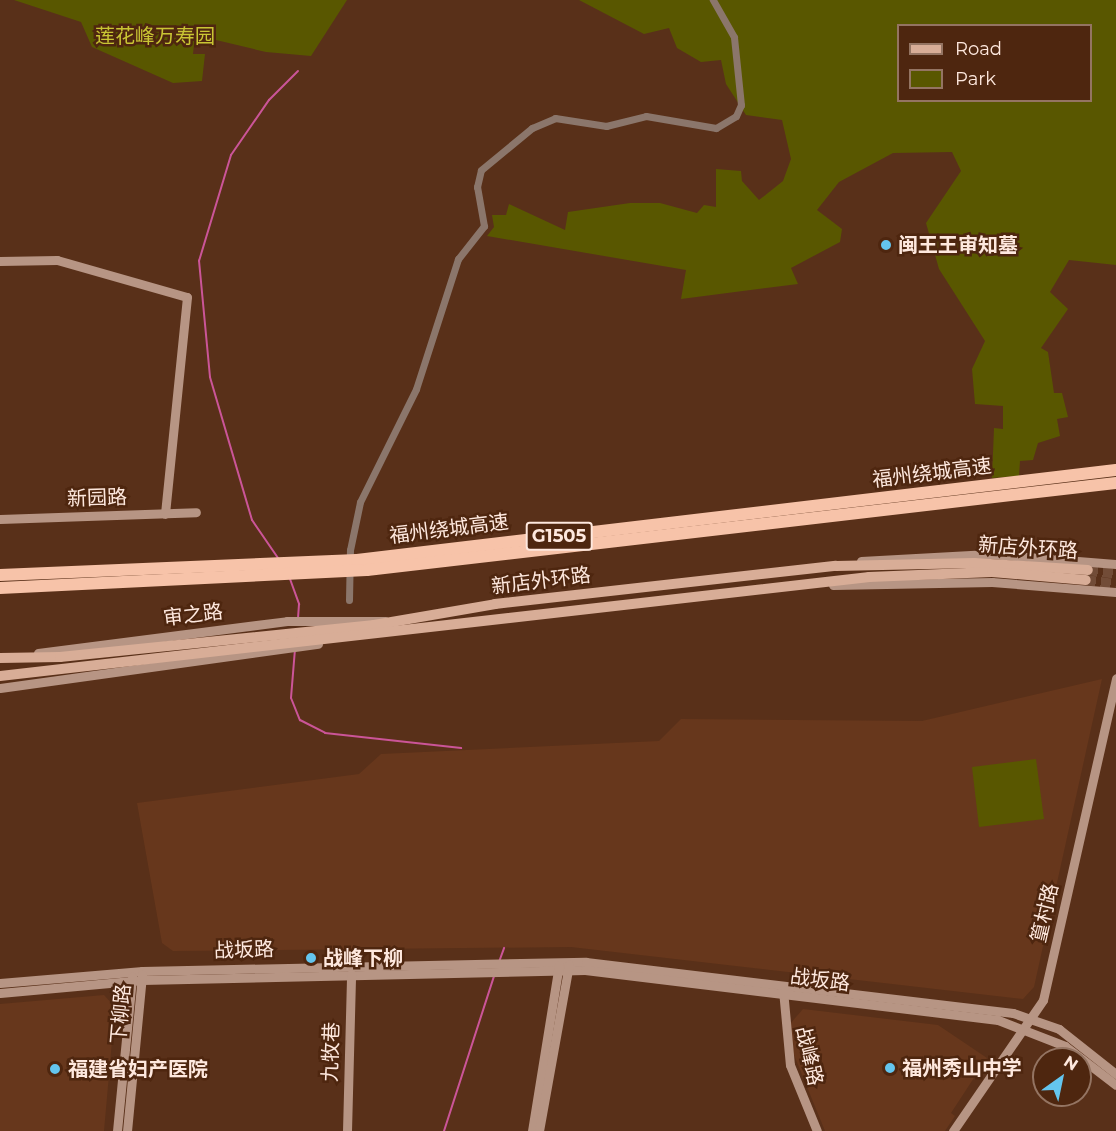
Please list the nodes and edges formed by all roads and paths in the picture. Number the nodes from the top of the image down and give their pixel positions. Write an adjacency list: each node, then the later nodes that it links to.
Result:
1 (713, 0): 14 (street)
2 (0, 261): 6 (main road)
3 (1116, 471): 10 (highway, 福州绕城高速 / G1505)
4 (1116, 483): 12 (highway, 福州绕城高速 / G1505)
5 (196, 513): 6 (main road, 新园路)
6 (165, 514): 7 (main road, 新园路)
7 (0, 519)
8 (1116, 564): 9 (main road)
9 (836, 566): 11 (main road, 新店外环路); 15 (main road, 新店外环路)
10 (0, 573)
11 (815, 585): 13 (main road); 16 (main road, 新店外环路)
12 (0, 588)
13 (1116, 592)
14 (349, 600)
15 (392, 621): 16 (main road, 新店外环路); 17 (main road, 审之路)
16 (306, 640): 17 (main road, 新店外环路); 18 (main road, 新店外环路); 20 (main road)
17 (0, 658)
18 (0, 676)
19 (1116, 678): 28 (main road, 篁村路)
20 (0, 688)
21 (564, 965): 22 (main road, 战坂路); 26 (main road, 战坂路); 35 (main road); 36 (main road)
22 (488, 966): 23 (main road, 战坂路); 24 (main road, 战坂路)
23 (351, 974): 24 (main road, 战坂路); 34 (main road, 九牧巷)
24 (137, 976): 25 (main road, 战坂路); 27 (main road, 战坂路); 32 (main road, 下柳路); 33 (main road, 下柳路)
25 (0, 983)
26 (783, 989): 28 (main road, 战坂路); 29 (main road, 战坂路); 37 (main road, 战峰路)
27 (0, 993)
28 (1032, 1017): 29 (main road, 篁村路); 30 (main road, 战坂路)
29 (1025, 1028): 31 (main road, 战坂路); 38 (main road, 篁村路)
30 (1116, 1074)
31 (1116, 1085)
32 (117, 1131)
33 (127, 1131)
34 (346, 1131)
35 (532, 1131)
36 (539, 1131)
37 (817, 1131)
38 (952, 1131)

